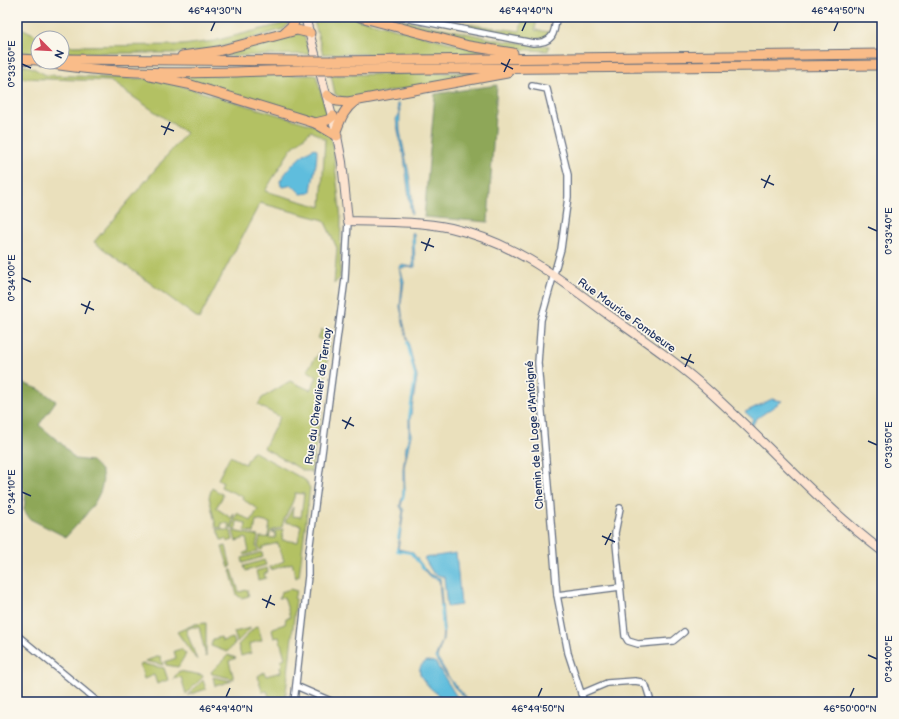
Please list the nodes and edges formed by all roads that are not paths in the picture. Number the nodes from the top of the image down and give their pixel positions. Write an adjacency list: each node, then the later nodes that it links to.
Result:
1 (296, 17): 6 (main road)
2 (305, 17): 7 (street, Rue du Chevalier de Ternay)
3 (360, 17): 9 (main road)
4 (400, 17): 5 (street)
5 (556, 17)
6 (285, 32): 7 (main road); 13 (main road)
7 (310, 33): 19 (street, Rue du Chevalier de Ternay)
8 (882, 54): 9 (main road)
9 (550, 58): 13 (main road, bridge)
10 (17, 59): 12 (main road)
11 (70, 59): 13 (main road)
12 (30, 60)
13 (161, 60)
14 (882, 65): 16 (main road)
15 (70, 66): 17 (main road)
16 (547, 68): 17 (main road, bridge); 20 (main road)
17 (133, 72): 22 (main road)
18 (532, 86): 25 (street, Chemin de la Loge d'Antoigné)
19 (327, 94): 20 (main road); 21 (street, Rue du Chevalier de Ternay)
20 (356, 100): 23 (main road)
21 (333, 116): 22 (main road); 23 (street, Rue du Chevalier de Ternay)
22 (315, 123): 23 (main road)
23 (337, 133): 24 (street, Rue du Chevalier de Ternay)
24 (348, 221): 25 (street, Rue Maurice Fombeure); 32 (street, Rue du Chevalier de Ternay)
25 (554, 275): 27 (street, Rue Maurice Fombeure); 29 (street, Chemin de la Loge d'Antoigné)
26 (620, 508): 28 (street)
27 (882, 551)
28 (620, 587): 29 (street); 30 (street)
29 (557, 595): 33 (street, Chemin de la Loge d'Antoigné)
30 (684, 632)
31 (18, 637): 34 (street)
32 (296, 686): 35 (street, Rue du Chevalier de Ternay); 36 (street)
33 (581, 694): 37 (street, Chemin de la Loge d'Antoigné); 38 (street)
34 (98, 702)
35 (294, 702)
36 (333, 702)
37 (584, 702)
38 (651, 702)

